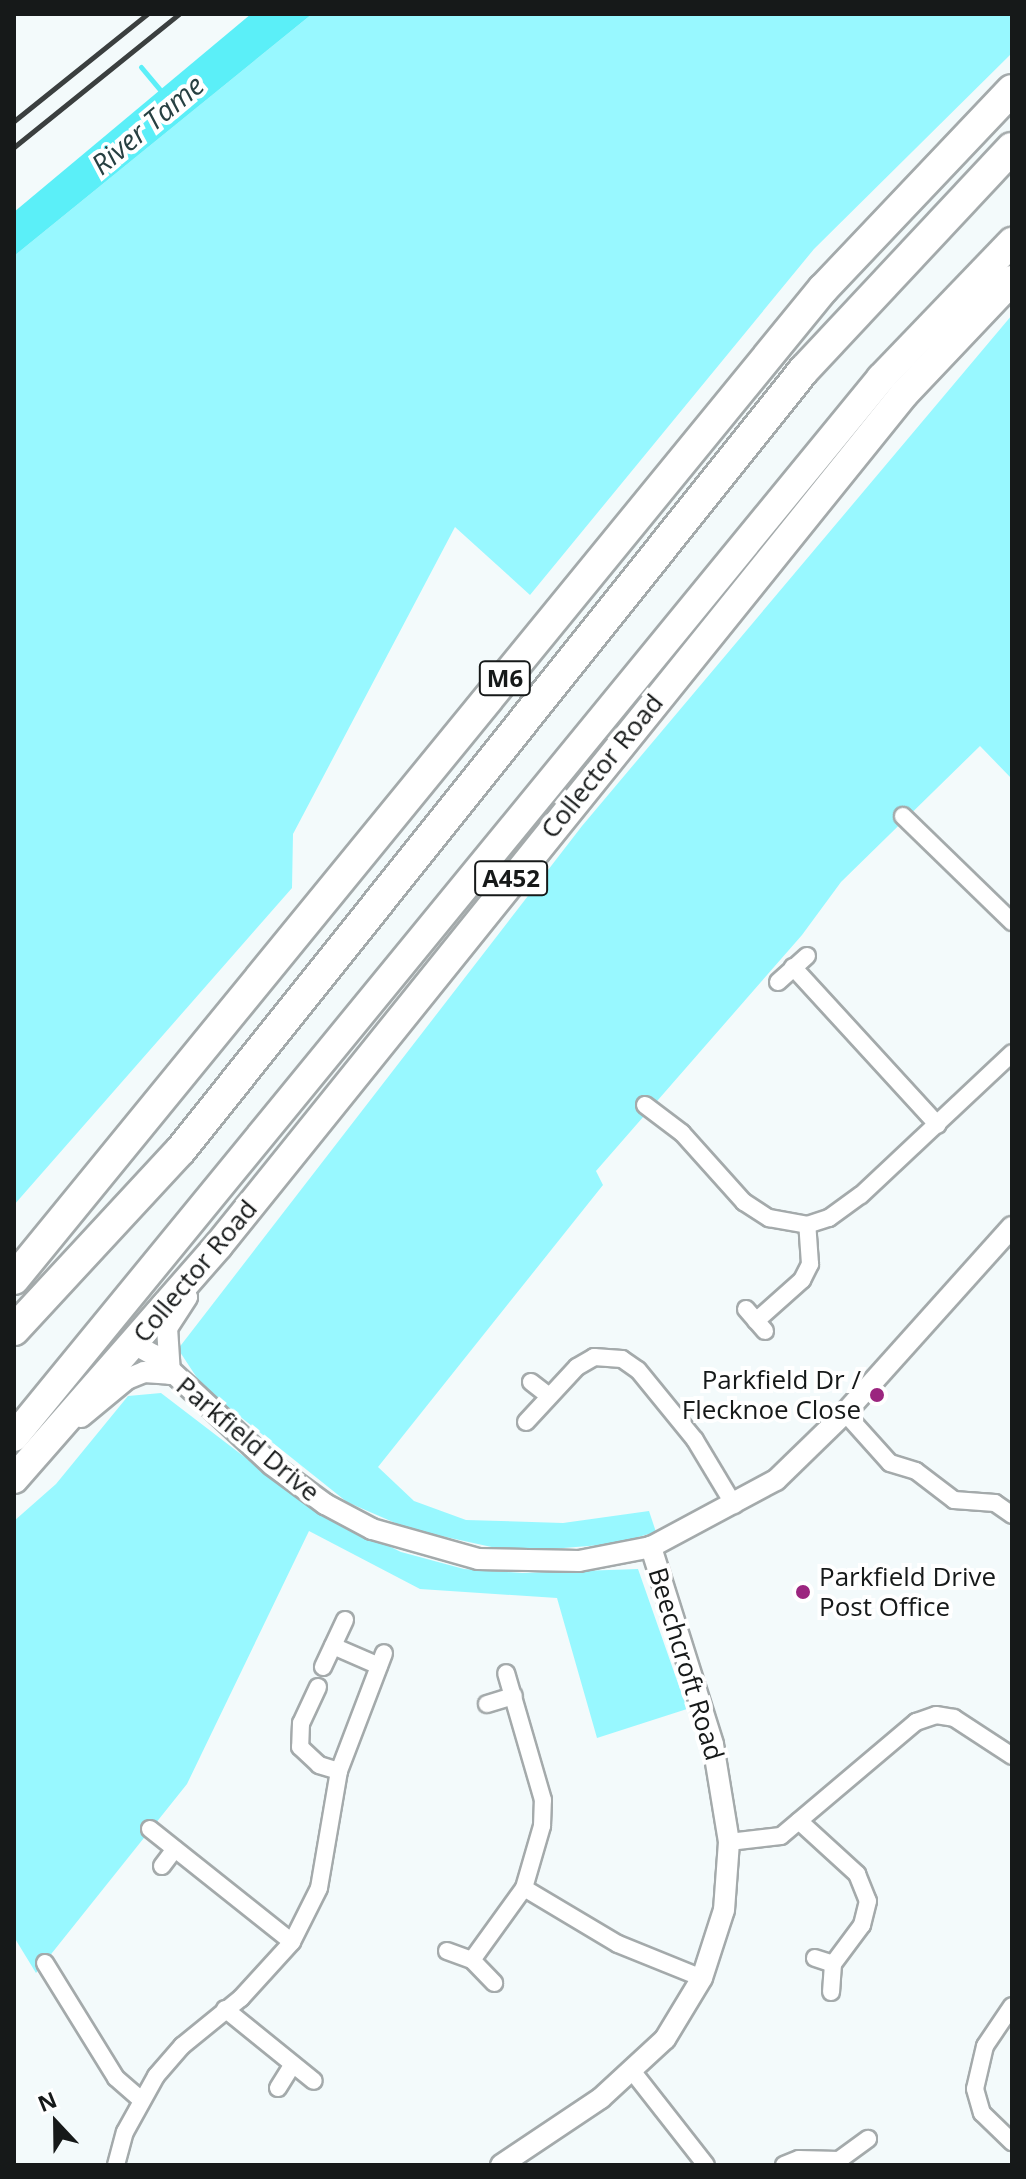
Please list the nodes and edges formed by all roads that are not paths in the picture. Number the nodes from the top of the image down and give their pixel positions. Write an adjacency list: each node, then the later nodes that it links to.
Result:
1 (1012, 90): 16 (highway, M6)
2 (1012, 148): 18 (highway, M6)
3 (1012, 242): 25 (highway, Collector Road / A452)
4 (1012, 280): 15 (highway, Collector Road / A452)
5 (903, 816): 6 (street)
6 (1012, 922)
7 (807, 956): 8 (street)
8 (793, 967): 9 (street); 12 (street)
9 (778, 982)
10 (1012, 1053): 12 (street)
11 (645, 1105): 13 (street)
12 (938, 1125): 13 (street)
13 (807, 1225): 17 (street)
14 (1009, 1236): 23 (street, Parkfield Drive)
15 (218, 1246): 19 (highway, Collector Road / A452); 20 (street)
16 (14, 1279)
17 (756, 1320)
18 (14, 1330)
19 (134, 1344): 20 (street, Parkfield Drive); 26 (highway, Collector Road / A452); 27 (highway)
20 (170, 1374): 26 (street); 31 (street, Parkfield Drive)
21 (531, 1382): 22 (street)
22 (549, 1396): 24 (street); 29 (street)
23 (845, 1413): 29 (street, Parkfield Drive); 30 (street)
24 (526, 1422)
25 (14, 1437)
26 (46, 1444): 28 (highway, Collector Road / A452)
27 (14, 1454)
28 (14, 1479)
29 (734, 1505): 31 (street, Parkfield Drive)
30 (1012, 1515)
31 (651, 1547): 43 (street, Beechcroft Road)
32 (345, 1620): 33 (street)
33 (333, 1646): 34 (street); 40 (street)
34 (323, 1667)
35 (506, 1673): 37 (street)
36 (318, 1687): 40 (street)
37 (514, 1696): 38 (street); 46 (street)
38 (487, 1704)
39 (1012, 1756): 41 (street)
40 (339, 1771): 47 (street)
41 (799, 1821): 43 (street); 52 (street)
42 (150, 1829): 44 (street)
43 (729, 1842): 53 (street, Beechcroft Road)
44 (175, 1849): 45 (street); 47 (street)
45 (162, 1866)
46 (524, 1888): 50 (street); 53 (street)
47 (292, 1942): 57 (street)
48 (447, 1951): 50 (street)
49 (815, 1958): 52 (street)
50 (472, 1960): 54 (street)
51 (45, 1963): 62 (street)
52 (833, 1964): 55 (street)
53 (702, 1978): 59 (street, Beechcroft Road)
54 (494, 1983)
55 (831, 1992)
56 (1012, 2006): 64 (street)
57 (225, 2009): 58 (street); 62 (street)
58 (291, 2067): 60 (street); 61 (street)
59 (633, 2072): 67 (street, Beechcroft Road); 68 (street)
60 (314, 2081)
61 (278, 2088)
62 (141, 2100): 66 (street)
63 (868, 2139): 65 (street)
64 (1012, 2142)
65 (839, 2162): 69 (street)
66 (116, 2165)
67 (501, 2165)
68 (706, 2165)
69 (784, 2165)

